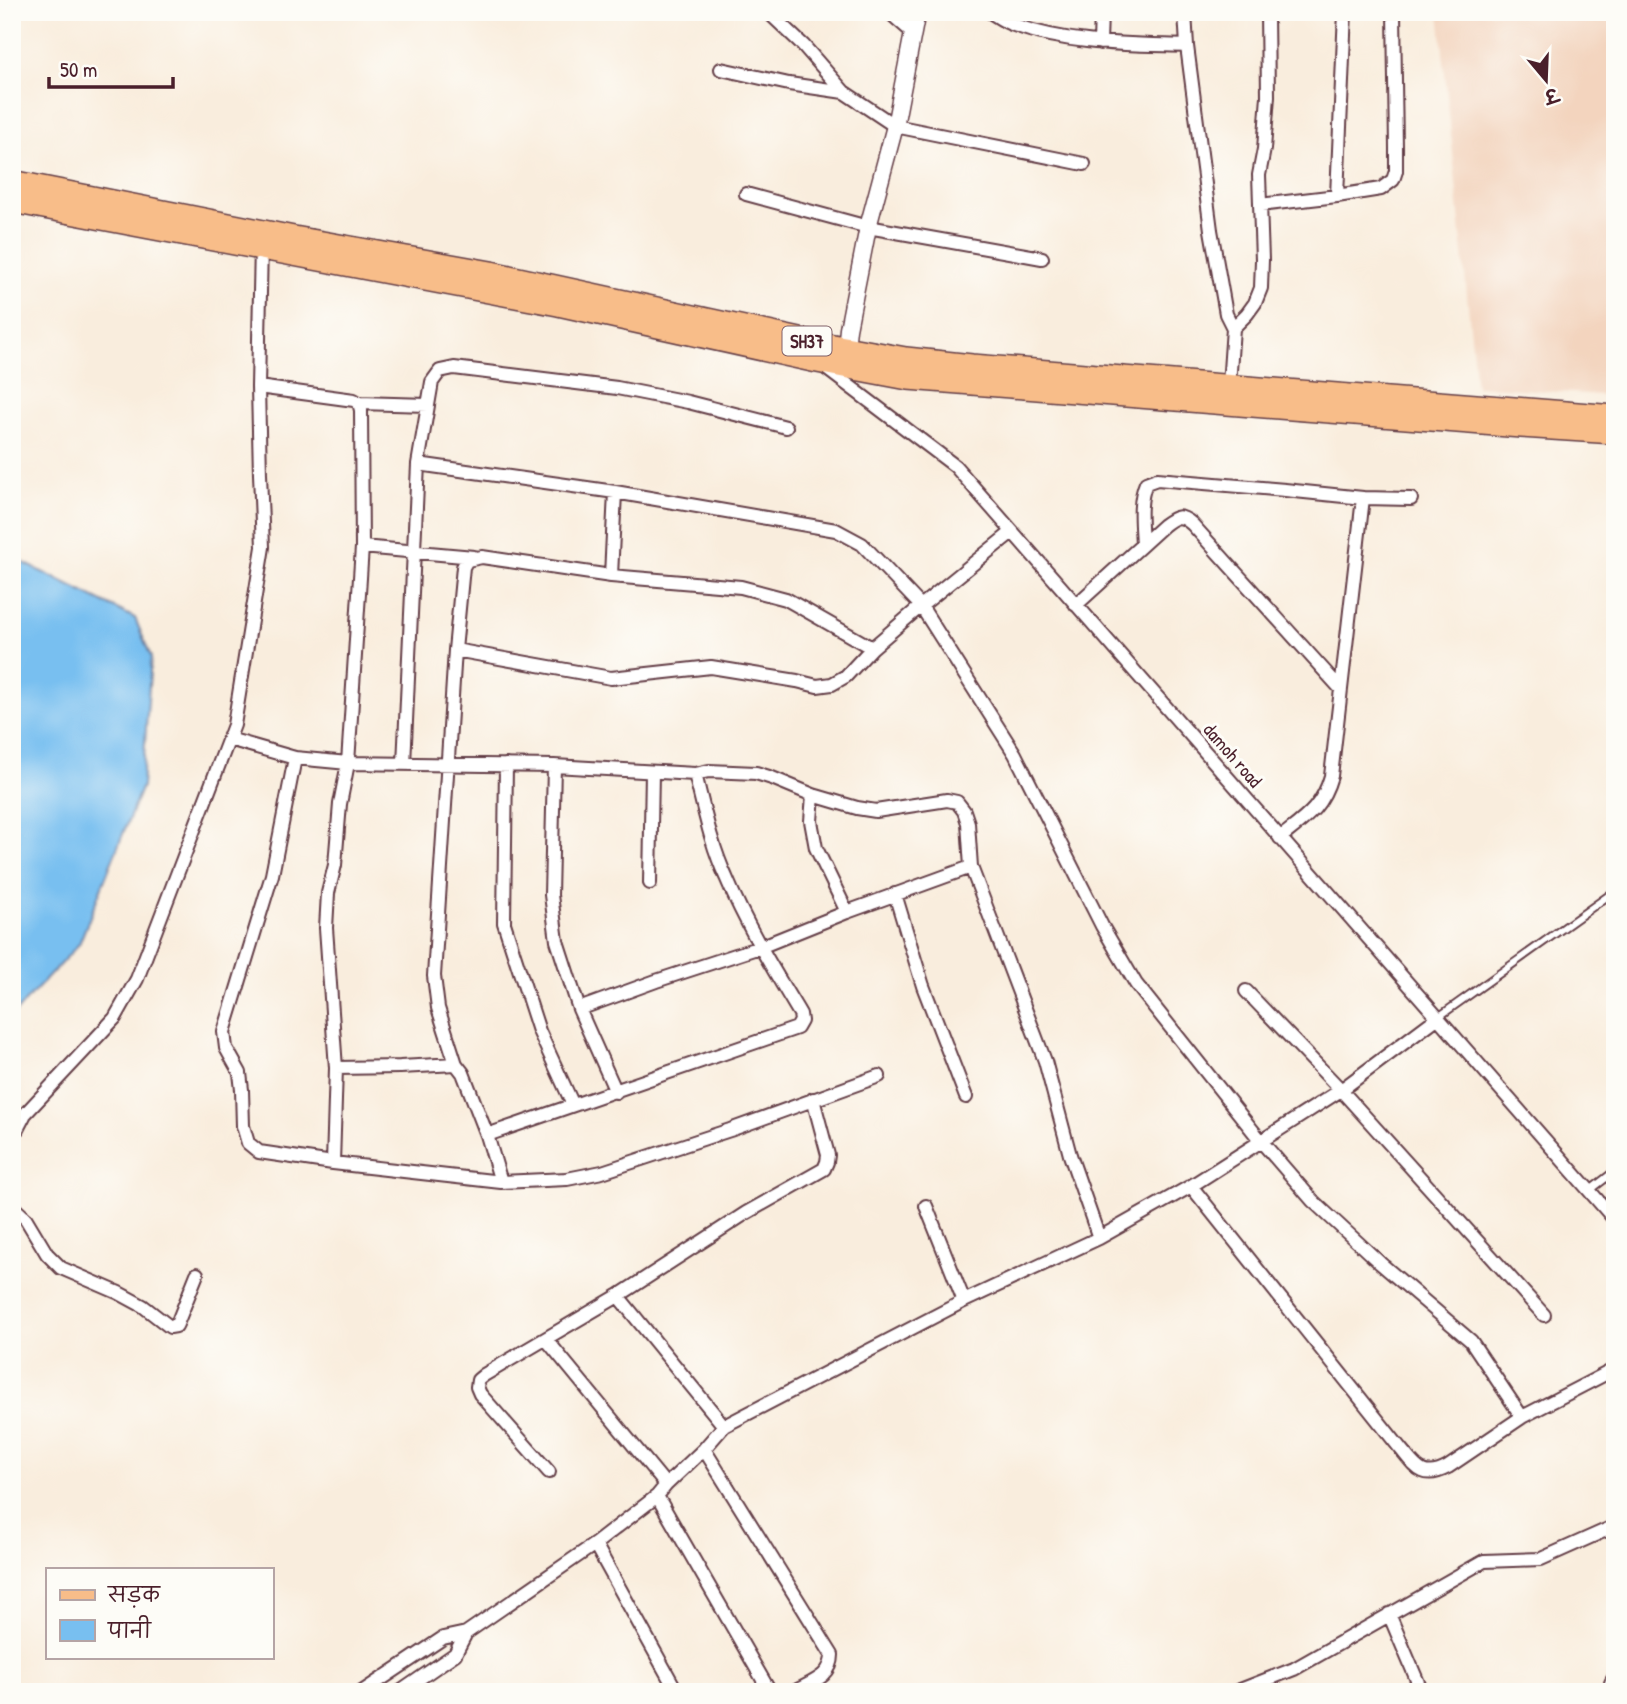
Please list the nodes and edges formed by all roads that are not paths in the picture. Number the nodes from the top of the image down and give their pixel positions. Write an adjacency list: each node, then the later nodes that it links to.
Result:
1 (768, 12): 14 (street)
2 (889, 12): 10 (street)
3 (917, 12): 10 (street)
4 (990, 12): 11 (street)
5 (1101, 12): 11 (street)
6 (1185, 12): 12 (street)
7 (1267, 12): 21 (street)
8 (1345, 12): 19 (street)
9 (1394, 12): 19 (street)
10 (913, 33): 15 (street)
11 (1100, 43): 12 (street)
12 (1186, 46): 25 (street)
13 (721, 69): 14 (street)
14 (844, 92): 15 (street)
15 (895, 126): 16 (street); 22 (street)
16 (1084, 164)
17 (12, 181): 23 (main road, SH37)
18 (746, 194): 22 (street)
19 (1337, 196): 21 (street)
20 (12, 202): 23 (main road, SH37)
21 (1260, 205): 25 (street)
22 (869, 228): 24 (street); 27 (street)
23 (261, 239): 26 (main road, SH37); 28 (main road, SH37); 30 (street)
24 (1042, 258)
25 (1233, 328): 29 (street)
26 (800, 339): 27 (main road, SH37); 28 (street, damoh road)
27 (845, 357): 28 (main road, SH37); 29 (main road, SH37); 35 (main road, SH37)
28 (817, 362): 40 (street, damoh road)
29 (1229, 385): 33 (main road, SH37)
30 (258, 387): 31 (street); 51 (street)
31 (359, 404): 32 (street); 42 (street)
32 (428, 405): 34 (street); 36 (street)
33 (1615, 416)
34 (786, 427)
35 (1615, 433)
36 (418, 464): 37 (street); 43 (street)
37 (615, 492): 45 (street); 47 (street)
38 (1363, 498): 39 (street); 41 (street); 50 (street)
39 (1411, 499)
40 (1013, 532): 46 (street, damoh road); 47 (street)
41 (1142, 544): 46 (street); 50 (street)
42 (362, 547): 43 (street); 53 (street)
43 (414, 551): 44 (street); 54 (street)
44 (474, 558): 45 (street); 49 (street)
45 (611, 576): 48 (street)
46 (1076, 605): 61 (street, damoh road)
47 (921, 606): 48 (street); 81 (street)
48 (872, 648): 49 (street)
49 (454, 650): 55 (street)
50 (1340, 688): 61 (street)
51 (229, 739): 52 (street); 80 (street)
52 (295, 758): 53 (street); 82 (street)
53 (348, 763): 54 (street); 72 (street)
54 (404, 764): 55 (street)
55 (447, 764): 56 (street); 71 (street)
56 (506, 765): 57 (street); 78 (street)
57 (554, 766): 58 (street); 69 (street)
58 (652, 772): 59 (street); 63 (street)
59 (695, 774): 60 (street); 67 (street)
60 (813, 795): 62 (street); 66 (street)
61 (1280, 838): 70 (street, damoh road)
62 (971, 867): 65 (street); 90 (street)
63 (650, 883)
64 (1615, 891): 70 (lane)
65 (895, 894): 66 (street); 76 (street)
66 (847, 912): 67 (street)
67 (760, 947): 69 (street); 75 (street)
68 (1246, 992): 74 (street)
69 (579, 1009): 75 (street)
70 (1437, 1017): 74 (street); 86 (street, damoh road)
71 (456, 1064): 72 (street); 79 (street)
72 (336, 1068): 82 (street)
73 (879, 1076): 77 (street)
74 (1341, 1090): 81 (street); 94 (street)
75 (616, 1092): 78 (street)
76 (966, 1097)
77 (813, 1099): 84 (street); 92 (street)
78 (573, 1105): 79 (street)
79 (487, 1135): 84 (street)
80 (12, 1139)
81 (1261, 1141): 85 (street); 97 (street)
82 (333, 1163): 84 (street)
83 (1615, 1171): 86 (lane)
84 (501, 1182)
85 (1191, 1186): 90 (street); 97 (street)
86 (1589, 1191): 89 (street, damoh road)
87 (12, 1206): 91 (street)
88 (926, 1206): 93 (street)
89 (1615, 1220)
90 (1099, 1238): 93 (street)
91 (197, 1274)
92 (618, 1296): 95 (street); 98 (street)
93 (964, 1301): 98 (street)
94 (1544, 1315)
95 (546, 1339): 100 (street); 101 (street)
96 (1615, 1370): 97 (street)
97 (1522, 1417)
98 (724, 1426): 99 (street)
99 (704, 1449): 101 (street); 112 (street)
100 (549, 1472)
101 (666, 1485): 102 (street)
102 (657, 1496): 104 (street); 111 (street)
103 (1615, 1526): 105 (street)
104 (595, 1544): 106 (street); 110 (street)
105 (1389, 1614): 113 (street); 114 (street)
106 (466, 1633): 108 (street); 109 (street)
107 (1615, 1676): 115 (street)
108 (362, 1692)
109 (400, 1692)
110 (677, 1692)
111 (770, 1692)
112 (794, 1692)
113 (1235, 1692)
114 (1422, 1692)
115 (1613, 1692)

